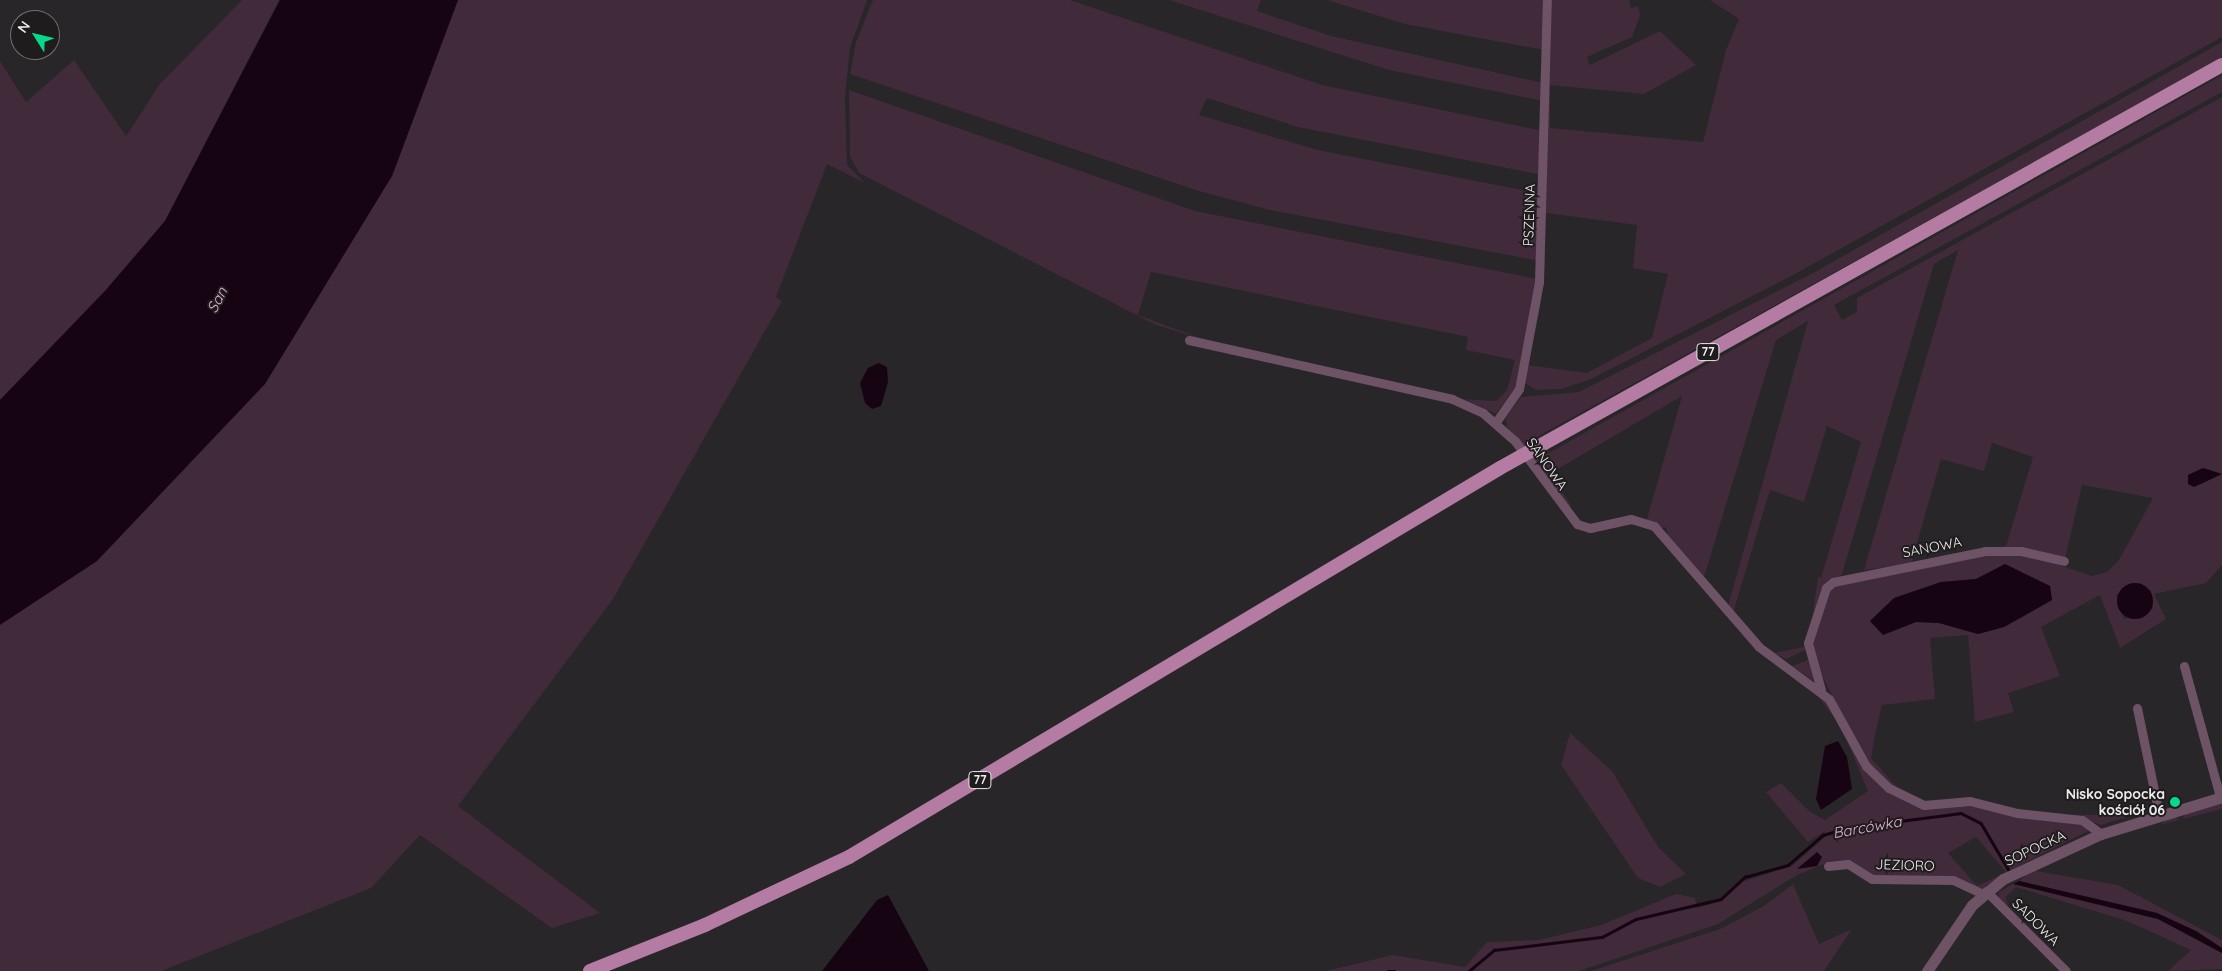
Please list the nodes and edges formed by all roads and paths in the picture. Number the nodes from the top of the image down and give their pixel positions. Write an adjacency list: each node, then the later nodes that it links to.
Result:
1 (1547, 0): 4 (street, PSZENNA)
2 (2222, 65): 14 (main road, 77, bridge)
3 (1189, 340): 4 (street, SANOWA)
4 (1496, 422): 7 (street, SANOWA)
5 (2064, 561): 7 (street, SANOWA)
6 (2184, 666): 9 (street)
7 (1821, 690): 11 (street, SANOWA)
8 (2137, 708): 10 (street)
9 (2221, 797): 10 (street, SOPOCKA)
10 (2159, 814): 11 (street, SOPOCKA)
11 (2101, 834): 13 (street, SOPOCKA)
12 (1828, 866): 13 (street, JEZIORO)
13 (1984, 893): 15 (street, SOPOCKA); 16 (street, SADOWA)
14 (590, 971)
15 (1927, 971)
16 (2066, 971)

